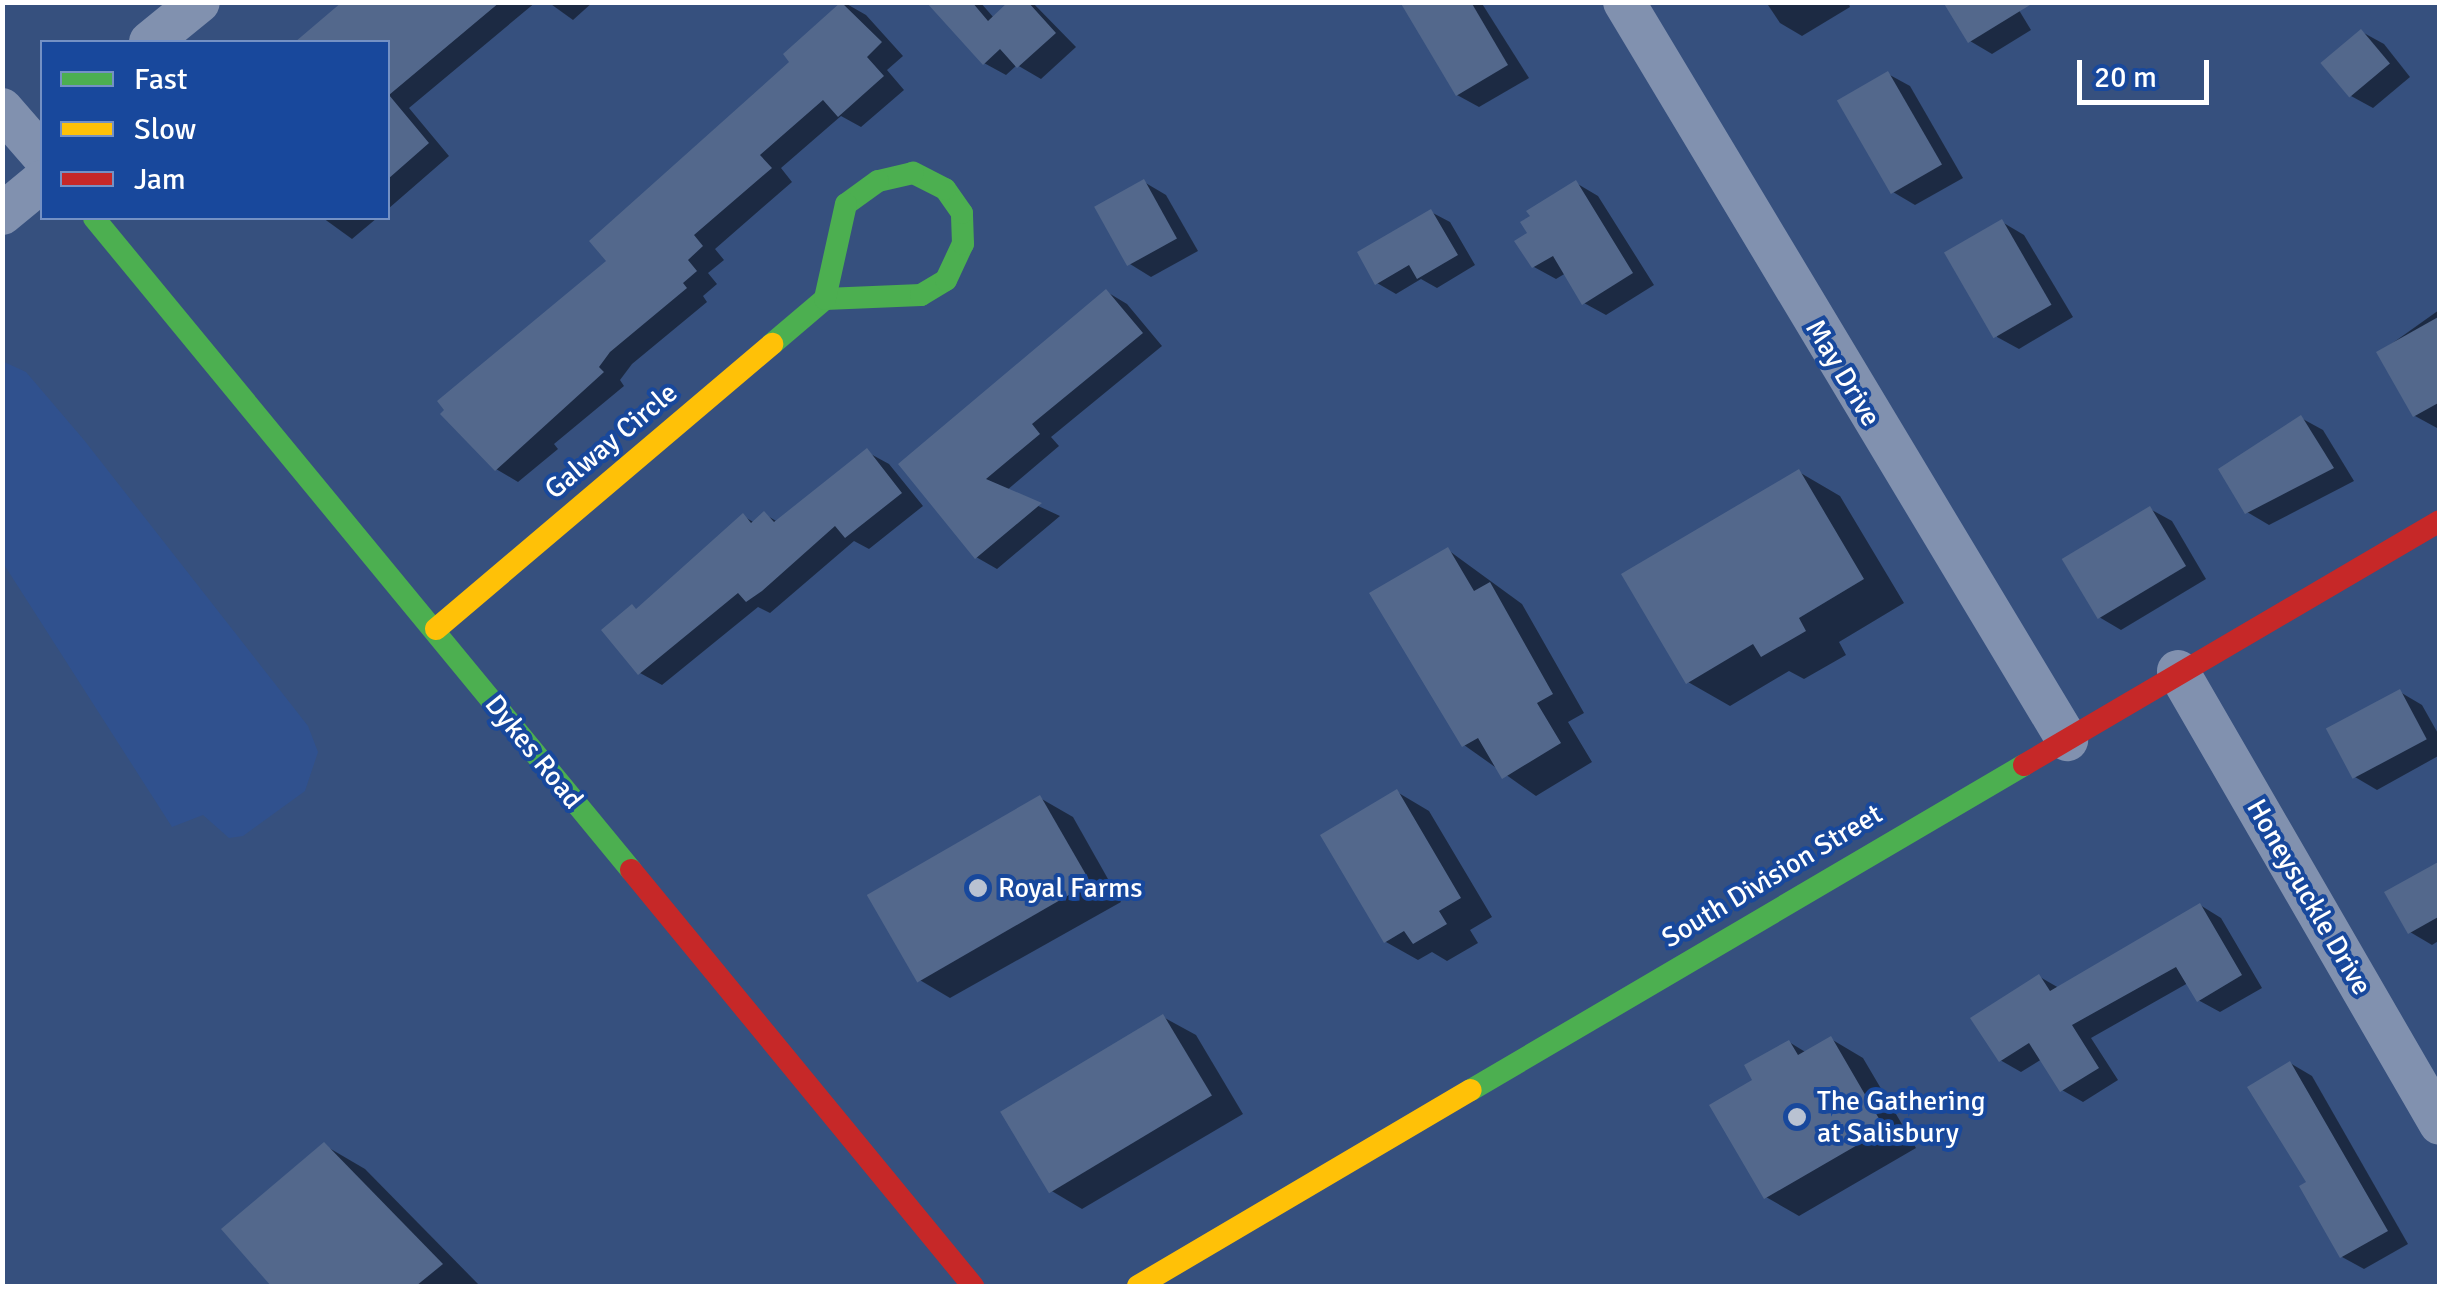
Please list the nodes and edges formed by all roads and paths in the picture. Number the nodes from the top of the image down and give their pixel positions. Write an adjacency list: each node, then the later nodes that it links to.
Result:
1 (199, 2): 3 (street)
2 (1624, 2): 11 (street, May Drive)
3 (152, 40)
4 (24, 136): 5 (street)
5 (2, 214)
6 (96, 220): 9 (street, Dykes Road)
7 (825, 299): 7 (street); 9 (street, Galway Circle)
8 (2440, 521): 10 (street, South Division Street)
9 (436, 630): 13 (street, Dykes Road)
10 (2178, 671): 11 (street, South Division Street); 12 (street, Honeysuckle Drive)
11 (2067, 740): 14 (street, South Division Street)
12 (2440, 1124)
13 (973, 1286)
14 (1138, 1286)

